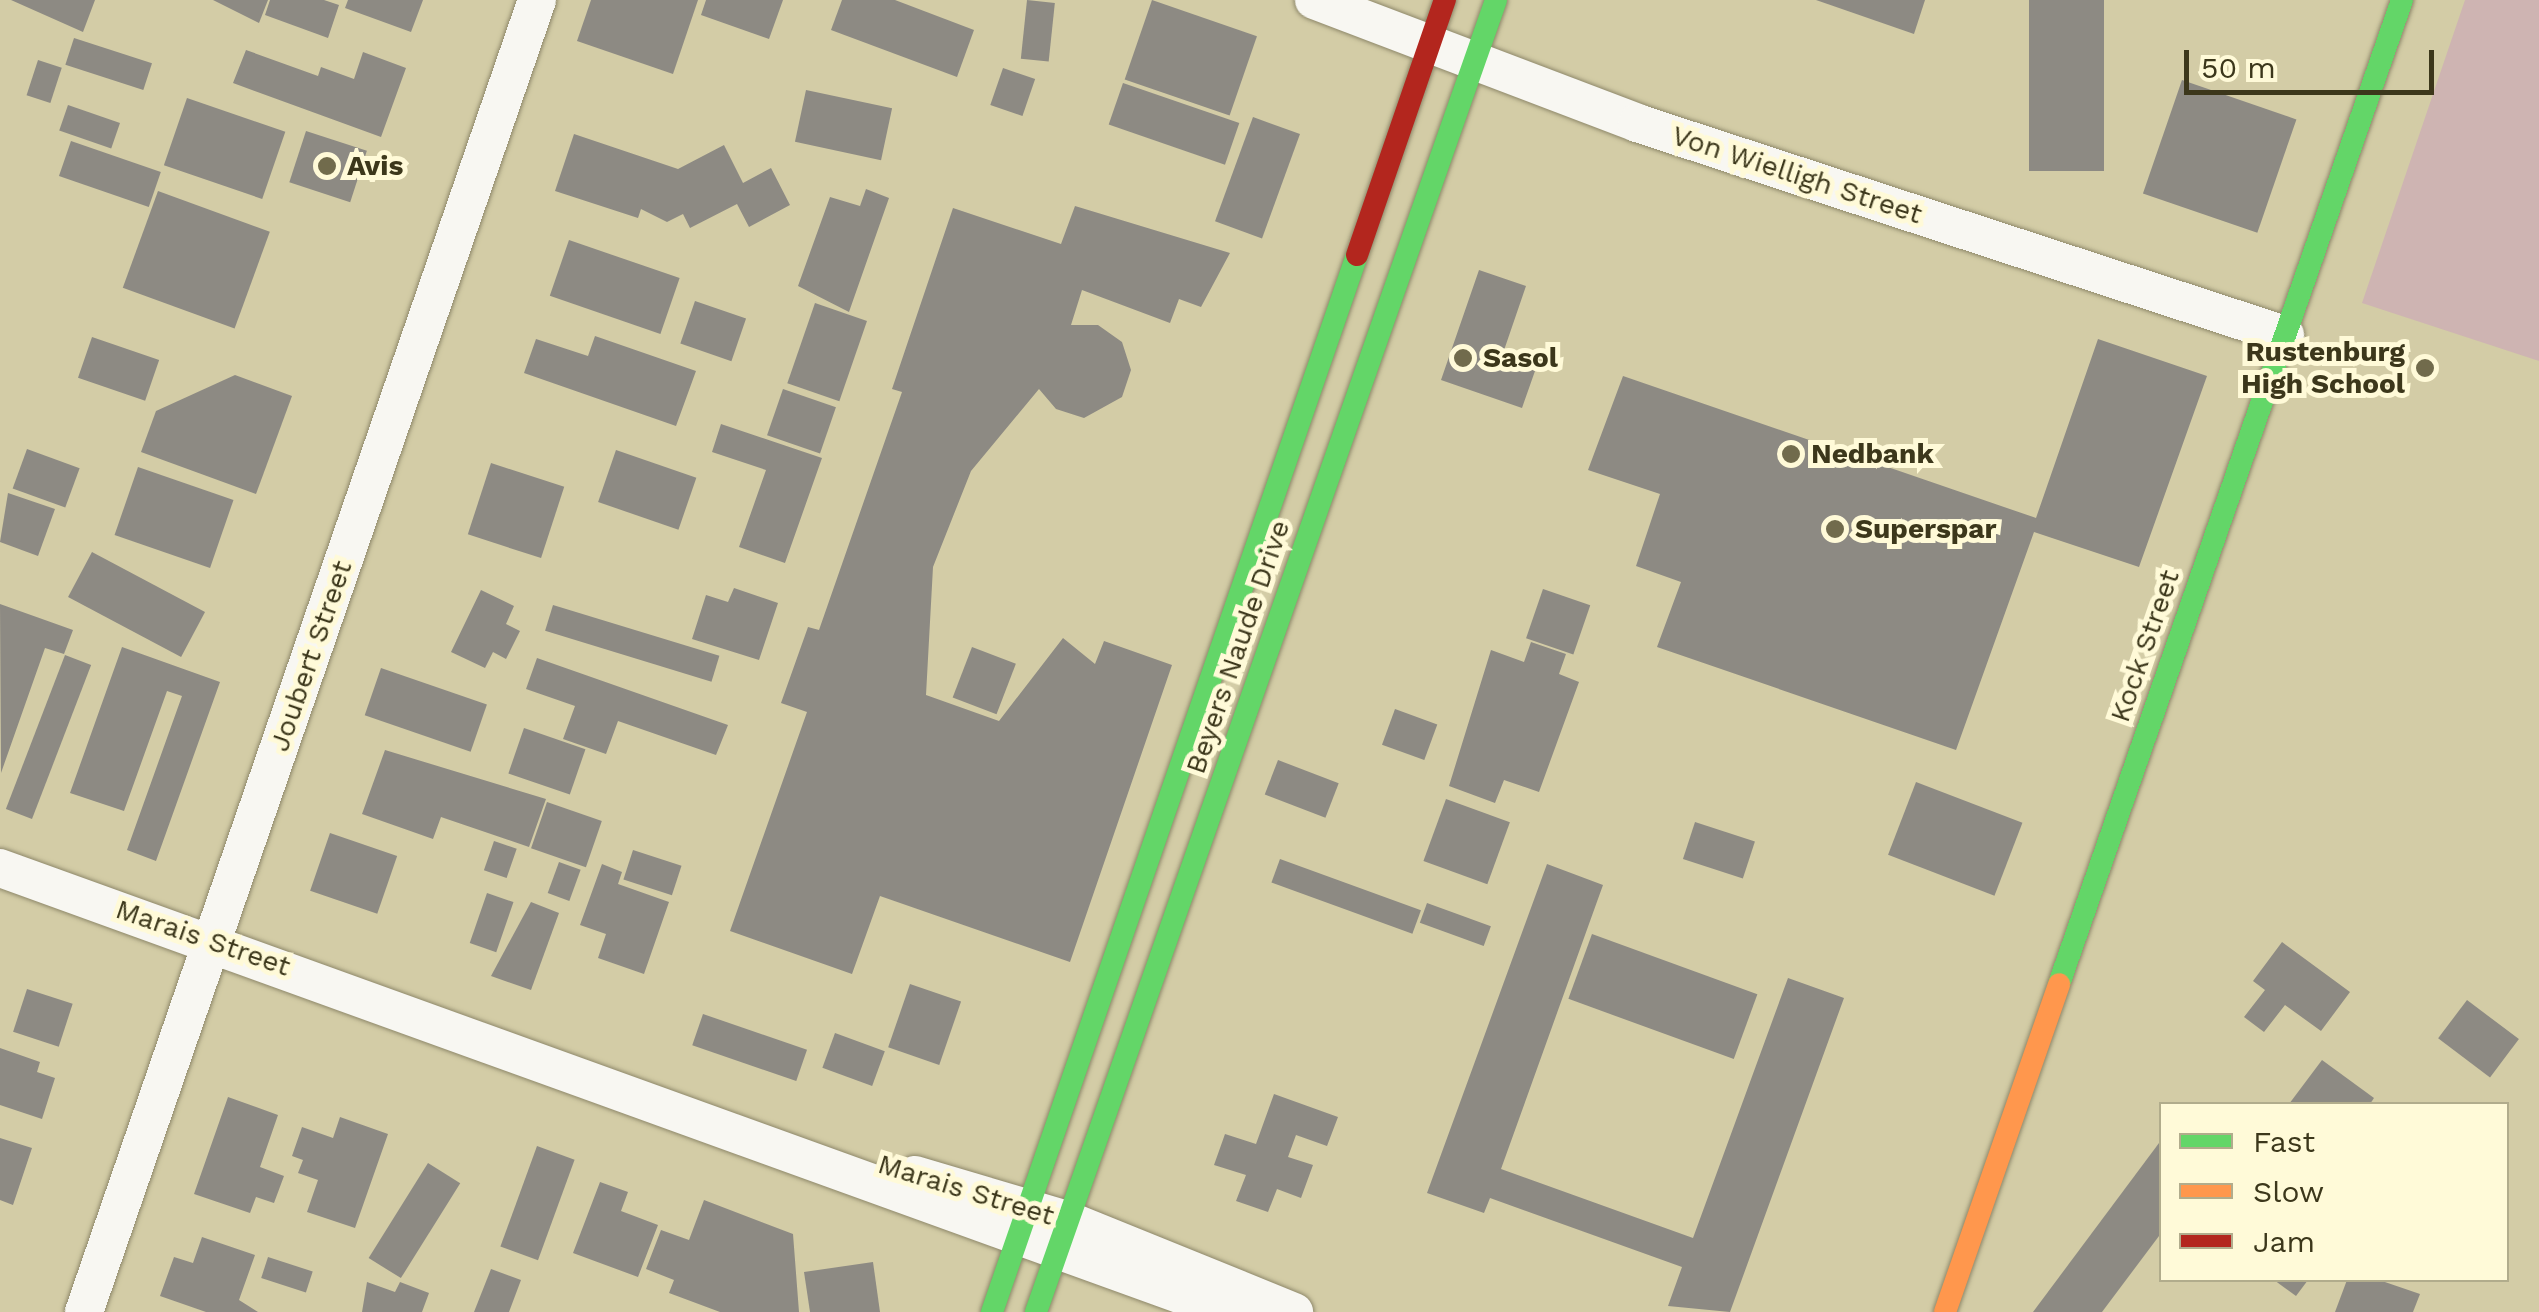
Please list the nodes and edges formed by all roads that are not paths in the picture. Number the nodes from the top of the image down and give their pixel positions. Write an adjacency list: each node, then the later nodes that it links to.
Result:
1 (538, 0): 10 (street, Joubert Street)
2 (1314, 0): 6 (street, Von Wielligh Street)
3 (1445, 0): 6 (street, Beyers Naude Drive)
4 (1496, 0): 7 (street, Beyers Naude Drive)
5 (2402, 0): 8 (street, Kock Street)
6 (1429, 41): 7 (street, Von Wielligh Street); 11 (street, Beyers Naude Drive)
7 (1478, 59): 8 (street, Von Wielligh Street); 12 (street, Beyers Naude Drive)
8 (2285, 335): 18 (street, Kock Street)
9 (0, 868): 10 (street, Marais Street)
10 (213, 940): 11 (street, Marais Street); 13 (street, Joubert Street)
11 (1018, 1222): 12 (street, Marais Street); 14 (street, Beyers Naude Drive)
12 (1063, 1237): 15 (street, Beyers Naude Drive); 16 (street, Marais Street); 17 (street, Marais Street)
13 (84, 1312)
14 (992, 1312)
15 (1036, 1312)
16 (1229, 1312)
17 (1294, 1312)
18 (1945, 1312)

